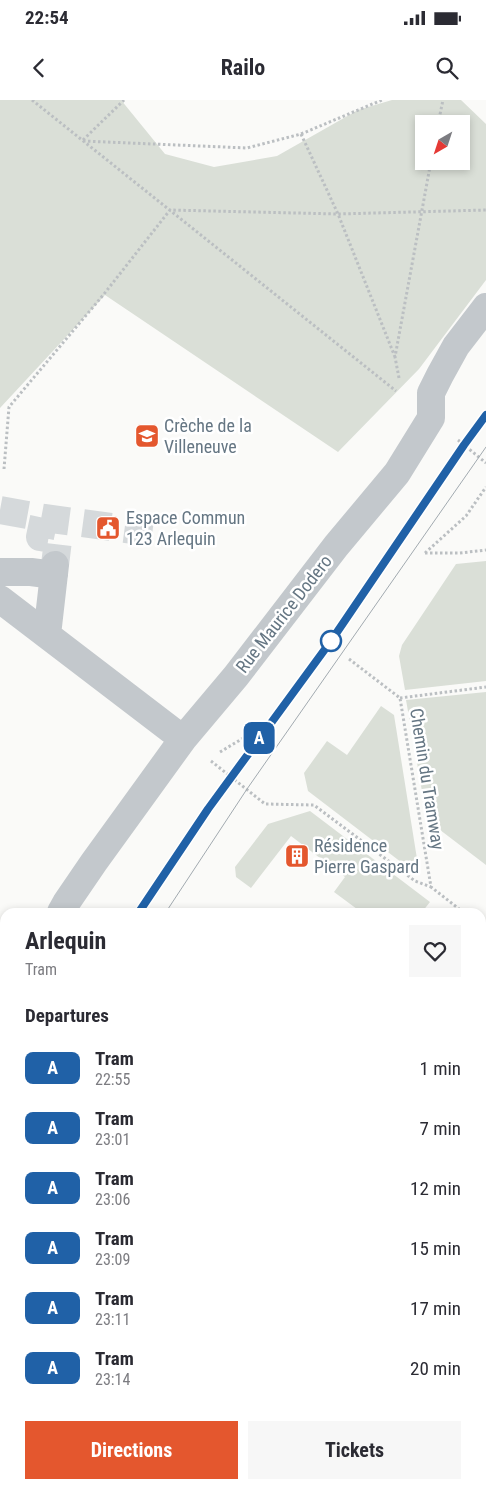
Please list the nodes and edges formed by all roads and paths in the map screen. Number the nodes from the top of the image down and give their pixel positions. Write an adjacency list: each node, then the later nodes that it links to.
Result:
1 (32, 100): 7 (path)
2 (124, 100): 7 (path)
3 (382, 100): 6 (path)
4 (443, 100): 5 (path)
5 (440, 115)
6 (301, 134): 7 (path); 12 (path)
7 (83, 141): 9 (path)
8 (429, 170): 11 (path)
9 (170, 210): 12 (path); 14 (path); 17 (path)
10 (486, 210): 11 (path)
11 (422, 212): 12 (path); 14 (path)
12 (338, 214): 14 (path)
13 (486, 307): 15 (street)
14 (395, 356)
15 (431, 418): 16 (path); 27 (street, Rue Maurice Dodero)
16 (486, 463)
17 (4, 469)
18 (486, 487): 19 (path)
19 (486, 550)
20 (0, 572): 22 (street)
21 (0, 599): 22 (street)
22 (47, 636): 27 (street)
23 (349, 659): 25 (path, Chemin du Tramway)
24 (486, 687): 25 (path)
25 (400, 698): 29 (path, Chemin du Tramway)
26 (250, 734): 28 (path)
27 (183, 740): 28 (path); 30 (street, Rue Maurice Dodero)
28 (212, 762): 29 (path)
29 (431, 887): 31 (path)
30 (63, 908)
31 (458, 908)

